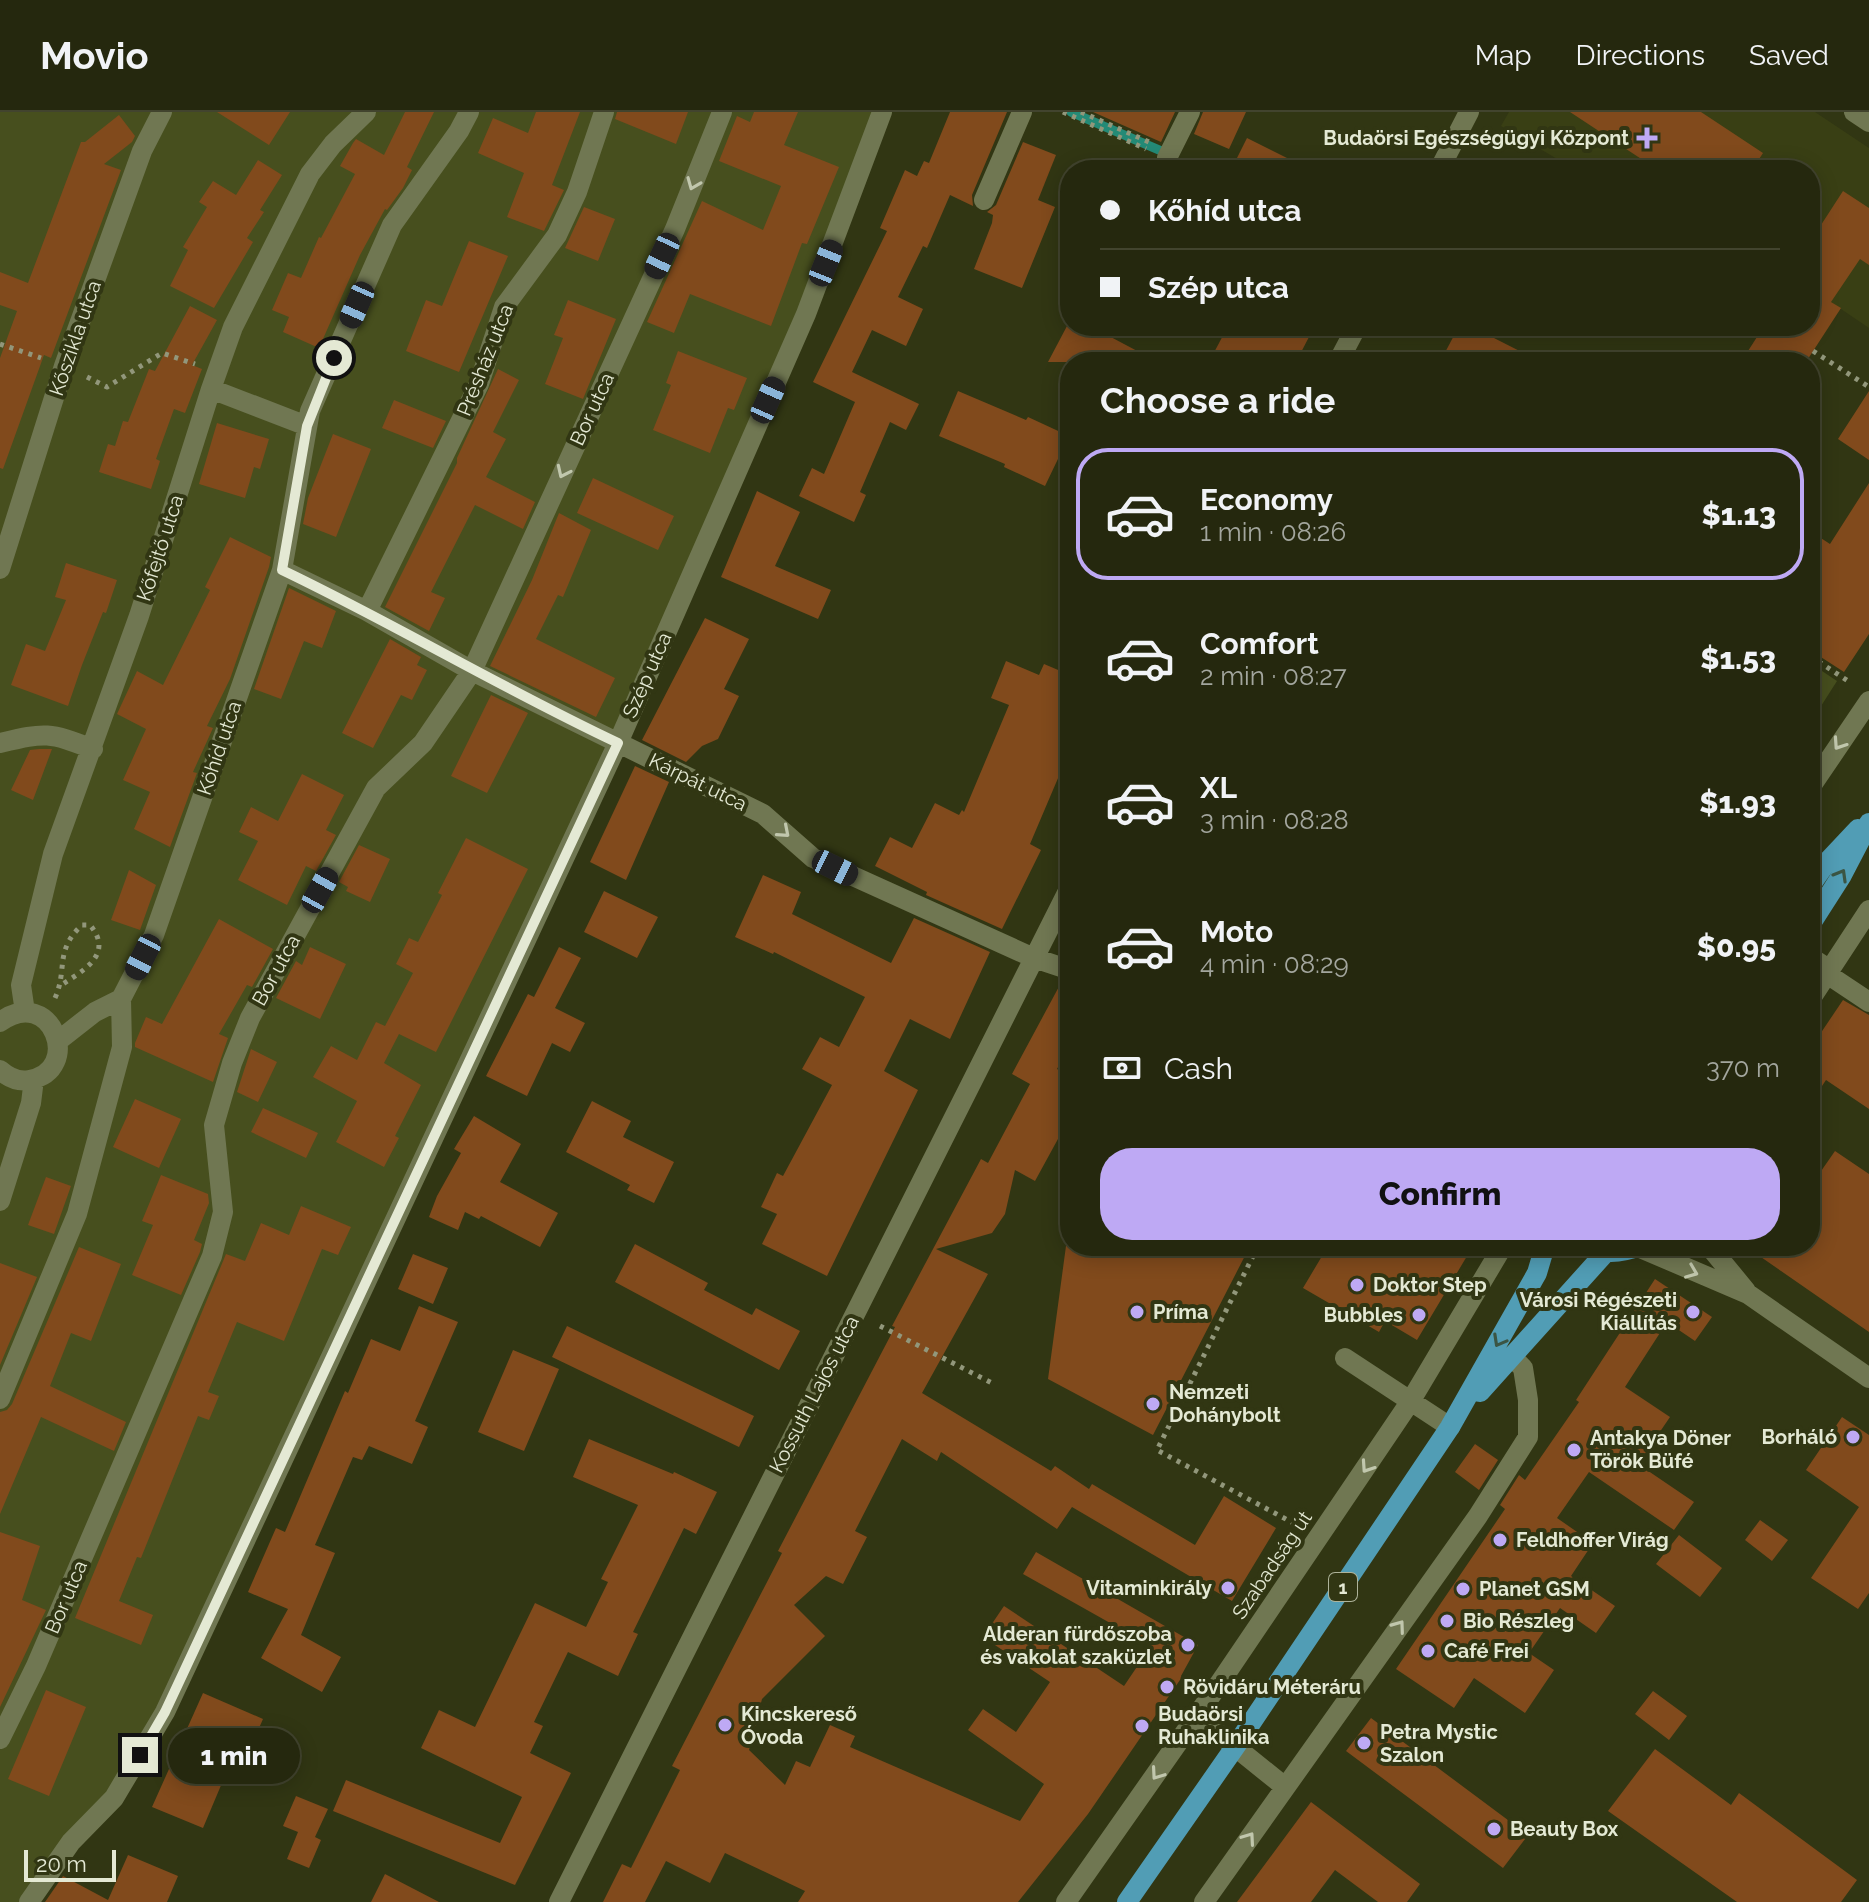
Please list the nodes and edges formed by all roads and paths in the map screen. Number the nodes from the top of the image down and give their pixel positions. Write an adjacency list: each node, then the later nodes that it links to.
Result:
1 (162, 112): 19 (street, Kőszikla utca)
2 (366, 112): 20 (street, Kőfejtő utca)
3 (469, 112): 22 (street, Kőhíd utca)
4 (604, 112): 25 (street, Présház utca)
5 (722, 112): 27 (street, Bor utca, one-way to 27)
6 (882, 112): 31 (street, Szép utca)
7 (1022, 112): 16 (street)
8 (1063, 112): 14 (path)
9 (1081, 112): 14 (path)
10 (1190, 112): 14 (street)
11 (1469, 112): 15 (street)
12 (1854, 112): 13 (street)
13 (1869, 122)
14 (1169, 154)
15 (1444, 160)
16 (984, 200)
17 (0, 344): 19 (path)
18 (1820, 356): 21 (path)
19 (64, 366): 20 (path); 23 (street, Kőszikla utca)
20 (213, 383): 22 (street); 32 (street, Kőfejtő utca)
21 (1869, 387)
22 (307, 426): 24 (street, Kőhíd utca)
23 (0, 569)
24 (282, 570): 25 (street, Kárpát utca); 45 (street, Kőhíd utca)
25 (367, 611): 27 (street, Kárpát utca)
26 (1820, 663): 28 (path)
27 (472, 671): 31 (street, Kárpát utca); 70 (street, Bor utca)
28 (1848, 681)
29 (1869, 701): 33 (street, one-way to 33)
30 (0, 743): 32 (street)
31 (618, 743): 39 (street, Kárpát utca, one-way to 39); 73 (street, Szép utca)
32 (93, 749): 47 (street, Kőfejtő utca)
33 (1820, 773)
34 (1869, 820): 35 (main road); 37 (main road, one-way to 34)
35 (1820, 872)
36 (1060, 907): 39 (street, Kossuth Lajos utca)
37 (1820, 909)
38 (1869, 910): 42 (street)
39 (1034, 958): 41 (street, Kárpát utca); 74 (street, Kossuth Lajos utca)
40 (1820, 965): 42 (street)
41 (1060, 967)
42 (1828, 972): 43 (street); 46 (street)
43 (1820, 984)
44 (60, 986): 44 (path); 47 (path)
45 (121, 999): 49 (street); 65 (street, Kőhíd utca)
46 (1869, 1002)
47 (35, 1016): 48 (street); 49 (street)
48 (0, 1022)
49 (58, 1041): 51 (street)
50 (0, 1070): 51 (street)
51 (34, 1079): 52 (street)
52 (0, 1201)
53 (1253, 1256): 68 (path)
54 (1497, 1256): 66 (street, Szabadság út)
55 (1542, 1256): 67 (main road, 1, one-way to 67)
56 (1590, 1256): 61 (main road, 1)
57 (1660, 1256): 59 (street, one-way to 59)
58 (1717, 1256): 59 (street)
59 (1748, 1294): 63 (street)
60 (880, 1326): 64 (path)
61 (1511, 1356): 67 (main road, 1); 72 (street, one-way to 61)
62 (1345, 1358): 66 (street)
63 (1869, 1378)
64 (992, 1383)
65 (0, 1399)
66 (1410, 1402): 67 (street); 68 (street, Szabadság út, one-way to 68)
67 (1450, 1427): 71 (main road, 1)
68 (1319, 1537): 69 (street, Szabadság út)
69 (1197, 1716): 71 (street); 75 (street, Szabadság út, one-way to 75)
70 (0, 1739)
71 (1235, 1747): 72 (street); 76 (main road, 1)
72 (1285, 1787): 77 (street, one-way to 72)
73 (29, 1902)
74 (559, 1902)
75 (1066, 1902)
76 (1127, 1902)
77 (1204, 1902)

